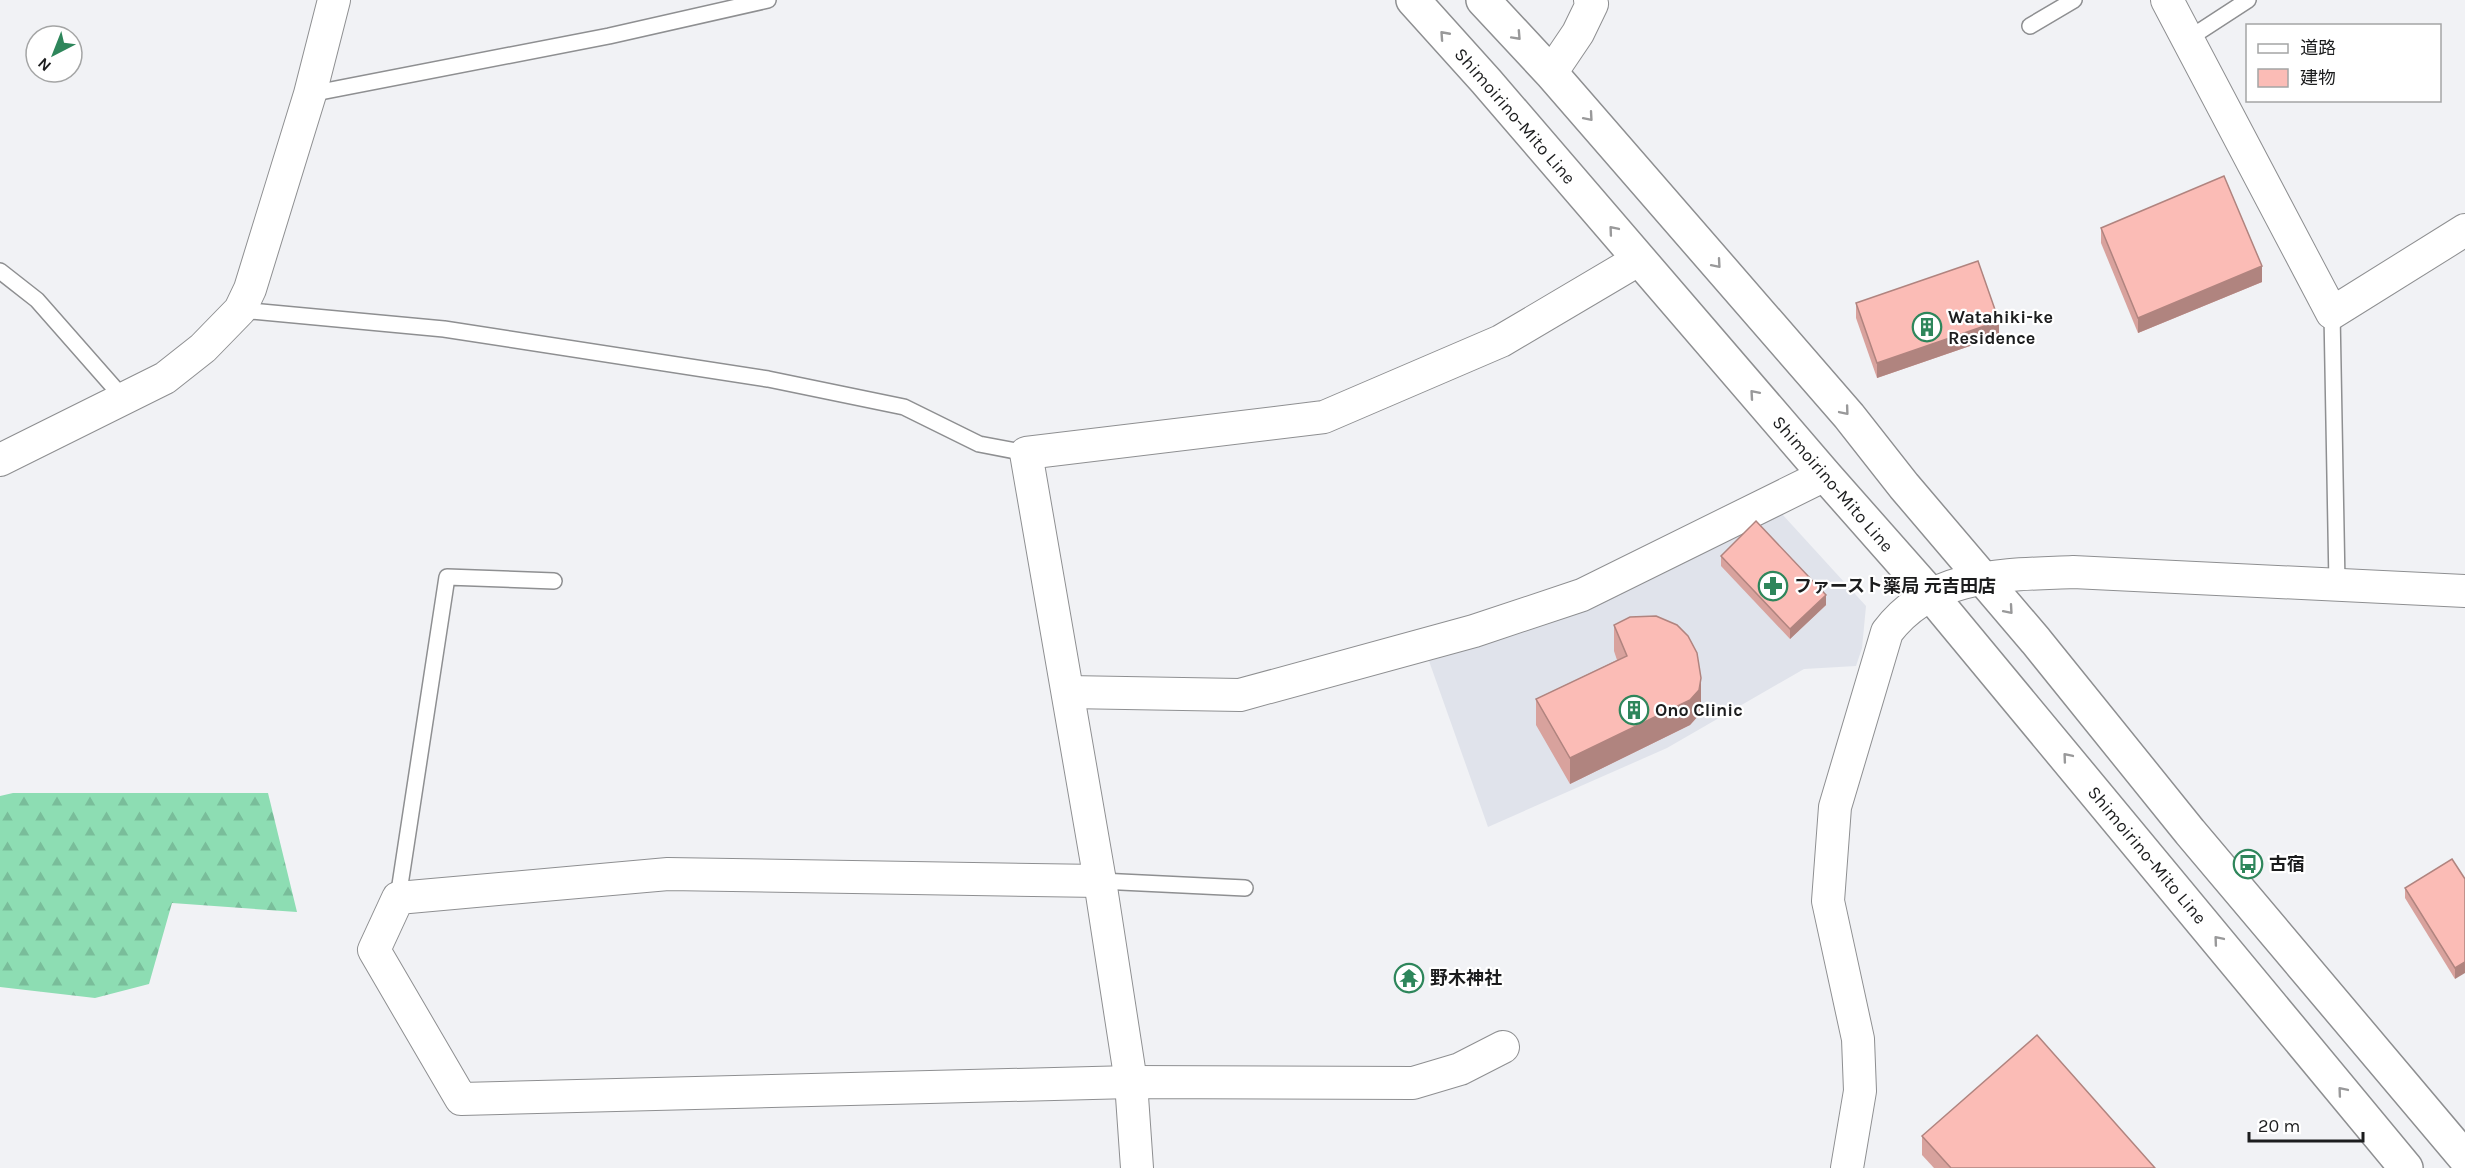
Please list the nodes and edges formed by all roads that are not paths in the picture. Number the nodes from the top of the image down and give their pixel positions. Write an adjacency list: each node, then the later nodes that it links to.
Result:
1 (334, 0): 12 (street)
2 (768, 0): 12 (lane)
3 (1413, 0): 14 (main road, Shimoirino-Mito Line, one-way to 3)
4 (1484, 0): 11 (main road, one-way to 11)
5 (1590, 0): 11 (street)
6 (2074, 0): 9 (lane)
7 (2167, 0): 10 (street)
8 (2248, 0): 10 (lane)
9 (2030, 26)
10 (2188, 39): 17 (street)
11 (1551, 73): 22 (main road, one-way to 22)
12 (310, 94): 16 (street)
13 (2465, 230): 17 (street)
14 (1638, 260): 19 (street); 21 (main road, Shimoirino-Mito Line, one-way to 14)
15 (0, 271): 18 (lane)
16 (240, 310): 18 (street); 19 (lane)
17 (2332, 313): 24 (lane)
18 (124, 400): 20 (street)
19 (1026, 453): 27 (street)
20 (0, 460)
21 (1825, 475): 26 (main road, Shimoirino-Mito Line); 27 (street)
22 (1981, 577): 24 (street); 26 (street); 33 (main road, one-way to 33)
23 (555, 581): 30 (lane)
24 (2337, 584): 25 (street)
25 (2465, 591)
26 (1931, 595): 35 (street); 36 (main road, Shimoirino-Mito Line, one-way to 26)
27 (1068, 692): 28 (street)
28 (1100, 881): 29 (lane); 30 (street); 32 (street)
29 (1245, 888)
30 (398, 898): 32 (street)
31 (1503, 1047): 32 (street)
32 (1131, 1082): 34 (street)
33 (2465, 1158)
34 (1137, 1168)
35 (1847, 1168)
36 (2406, 1168)

